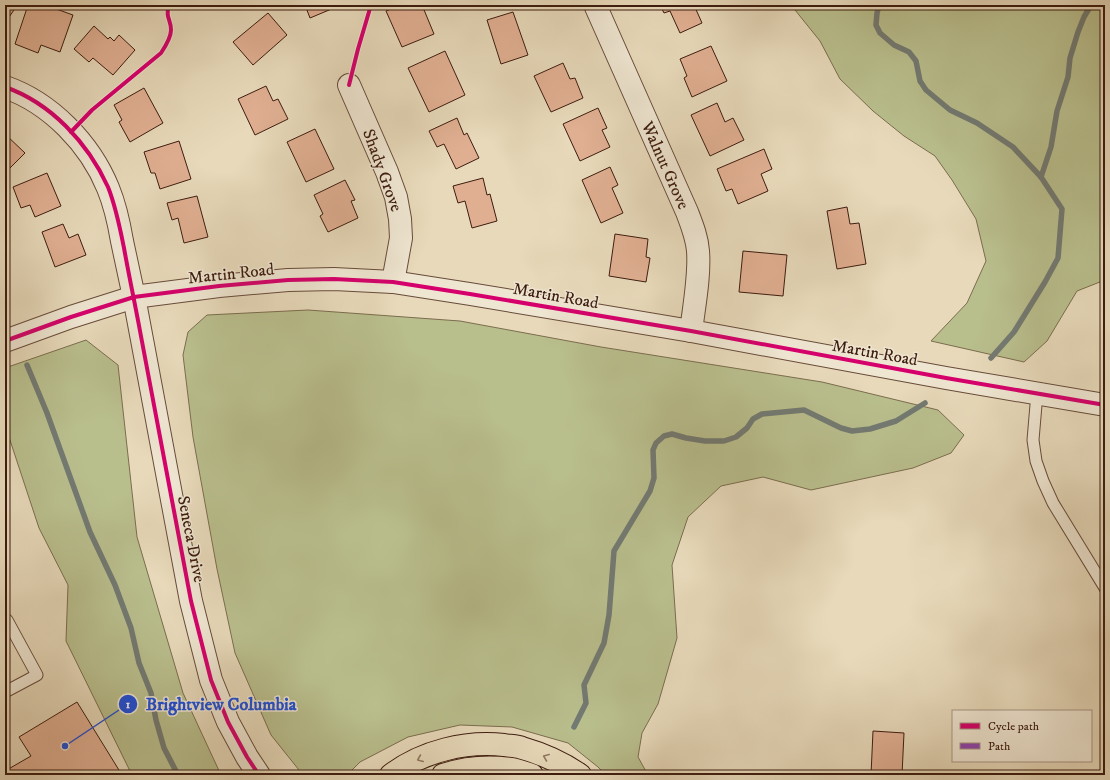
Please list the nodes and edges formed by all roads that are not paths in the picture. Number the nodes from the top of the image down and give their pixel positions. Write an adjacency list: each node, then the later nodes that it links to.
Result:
1 (596, 6): 6 (street, Walnut Grove)
2 (349, 85): 4 (street, Shady Grove)
3 (5, 87): 5 (street, Seneca Drive)
4 (393, 282): 5 (street, Martin Road); 6 (street, Martin Road)
5 (134, 298): 7 (street, Martin Road); 13 (street, Seneca Drive)
6 (691, 331): 8 (street, Martin Road)
7 (5, 341)
8 (1037, 393): 9 (street, Martin Road); 10 (lane)
9 (1105, 405)
10 (1105, 588)
11 (7, 620): 12 (lane)
12 (5, 692)
13 (259, 775)
14 (391, 775): 17 (highway, one-way to 14)
15 (443, 775): 16 (highway)
16 (532, 775)
17 (580, 775)

